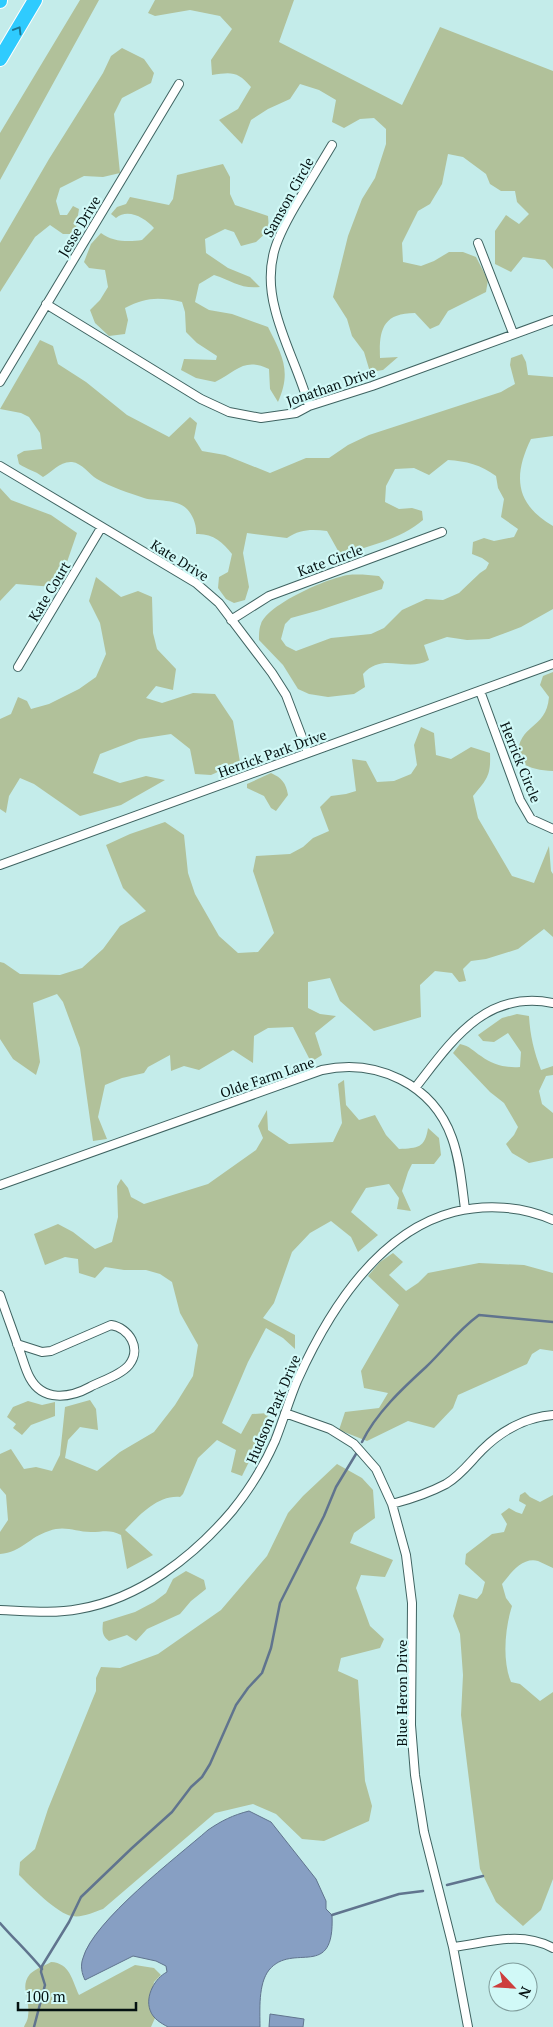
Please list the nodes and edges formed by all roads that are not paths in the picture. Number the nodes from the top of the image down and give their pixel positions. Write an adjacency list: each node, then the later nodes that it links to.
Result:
1 (35, 0): 2 (highway, one-way to 1)
2 (0, 59)
3 (179, 84): 6 (street, Jesse Drive)
4 (332, 146): 10 (street, Samson Circle)
5 (478, 243): 8 (street)
6 (46, 304): 9 (street, Jesse Drive); 10 (street, Jonathan Drive)
7 (553, 320): 8 (street, Jonathan Drive)
8 (512, 334): 10 (street, Jonathan Drive)
9 (0, 382)
10 (309, 406)
11 (0, 466): 12 (street, Kate Drive)
12 (101, 528): 14 (street, Kate Drive); 16 (street, Kate Court)
13 (442, 532): 14 (street, Kate Circle)
14 (231, 620): 18 (street, Kate Drive)
15 (553, 664): 17 (street, Herrick Park Drive)
16 (18, 667)
17 (480, 691): 18 (street, Herrick Park Drive); 19 (street, Herrick Circle)
18 (308, 753): 20 (street, Herrick Park Drive)
19 (553, 829)
20 (0, 865)
21 (553, 1003): 22 (street)
22 (415, 1088): 23 (street, Olde Farm Lane); 24 (street, Olde Farm Lane)
23 (0, 1185)
24 (465, 1209): 25 (street, Hudson Park Drive); 28 (street, Hudson Park Drive)
25 (553, 1220)
26 (0, 1295): 27 (street)
27 (17, 1344): 27 (street)
28 (285, 1413): 30 (street, Blue Heron Drive); 31 (street, Hudson Park Drive)
29 (553, 1416): 30 (street)
30 (392, 1504): 32 (street, Blue Heron Drive)
31 (0, 1610)
32 (453, 1947): 33 (street); 34 (street, Blue Heron Drive)
33 (553, 1948)
34 (468, 2027)

